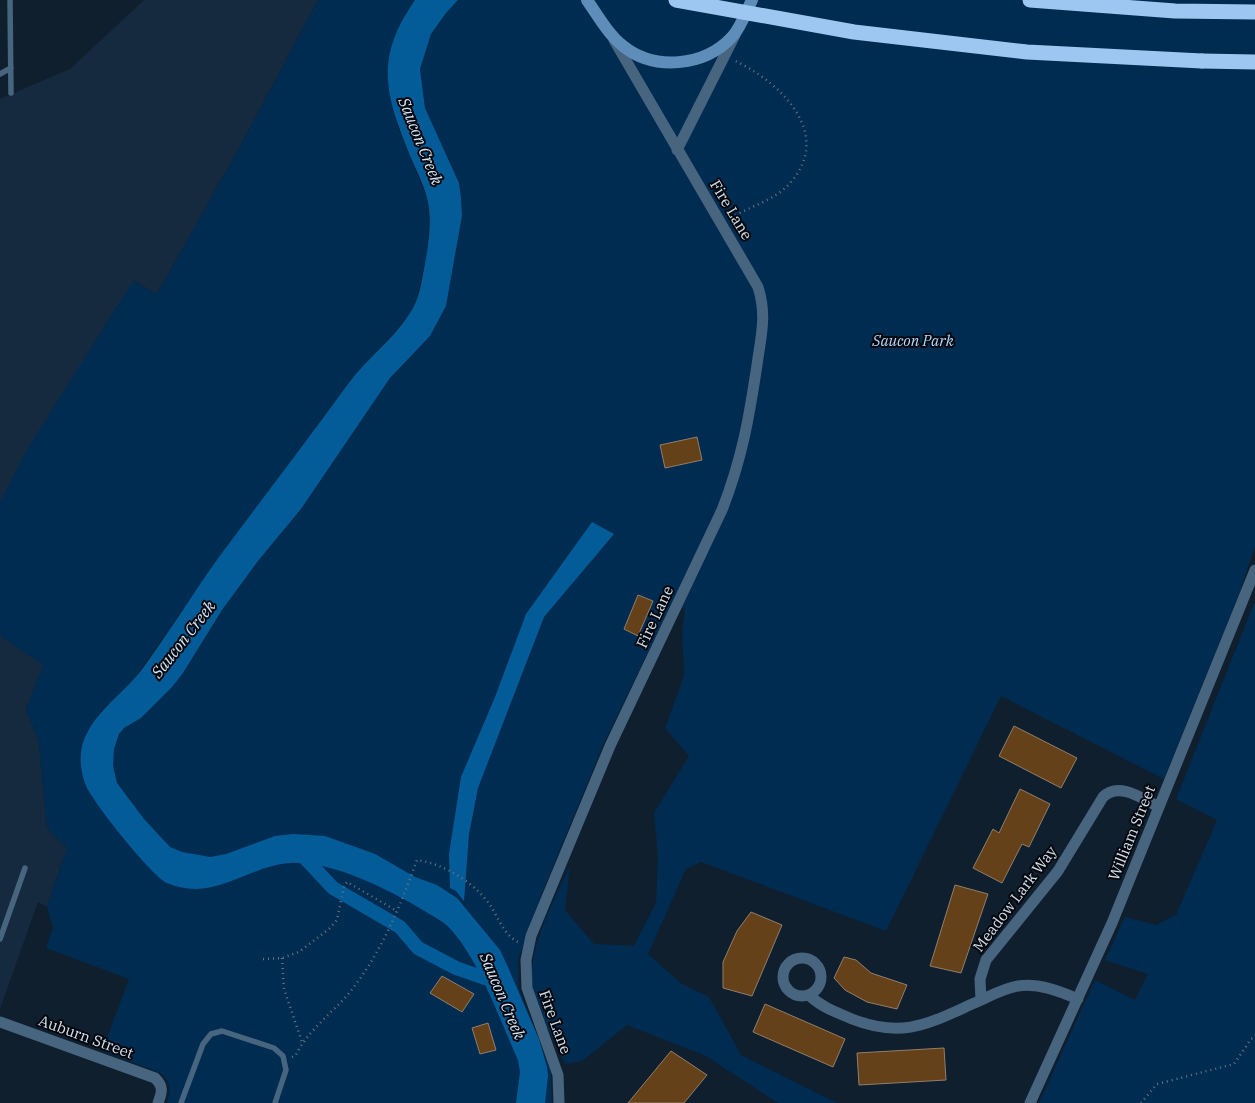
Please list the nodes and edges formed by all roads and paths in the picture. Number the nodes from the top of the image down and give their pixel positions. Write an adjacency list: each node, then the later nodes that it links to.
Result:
1 (10, 0): 11 (lane)
2 (587, 0): 8 (street)
3 (676, 0): 10 (highway, bridge)
4 (752, 0): 7 (street)
5 (1030, 0): 6 (highway)
6 (1255, 12)
7 (738, 29): 8 (street); 9 (street)
8 (610, 32): 14 (street, Fire Lane)
9 (724, 56): 14 (street); 15 (path)
10 (1255, 62)
11 (11, 68): 12 (lane); 13 (lane)
12 (0, 74)
13 (11, 93)
14 (677, 150): 15 (street, Fire Lane)
15 (722, 225): 21 (street, Fire Lane)
16 (1255, 570): 17 (street, William Street)
17 (1159, 806): 25 (street, William Street); 26 (street, Meadow Lark Way)
18 (24, 868): 20 (lane)
19 (397, 912): 21 (path); 22 (path); 29 (path)
20 (0, 939)
21 (529, 946): 34 (street, Fire Lane)
22 (282, 958): 23 (path); 29 (path)
23 (263, 959)
24 (809, 995): 26 (street)
25 (1078, 999): 26 (street); 35 (street, William Street)
26 (981, 1000)
27 (0, 1022): 31 (street, Auburn Street)
28 (1255, 1037): 36 (path)
29 (302, 1042): 30 (path)
30 (285, 1060): 32 (lane); 33 (lane)
31 (158, 1103)
32 (180, 1103)
33 (274, 1103)
34 (559, 1103)
35 (1030, 1103)
36 (1141, 1103)

